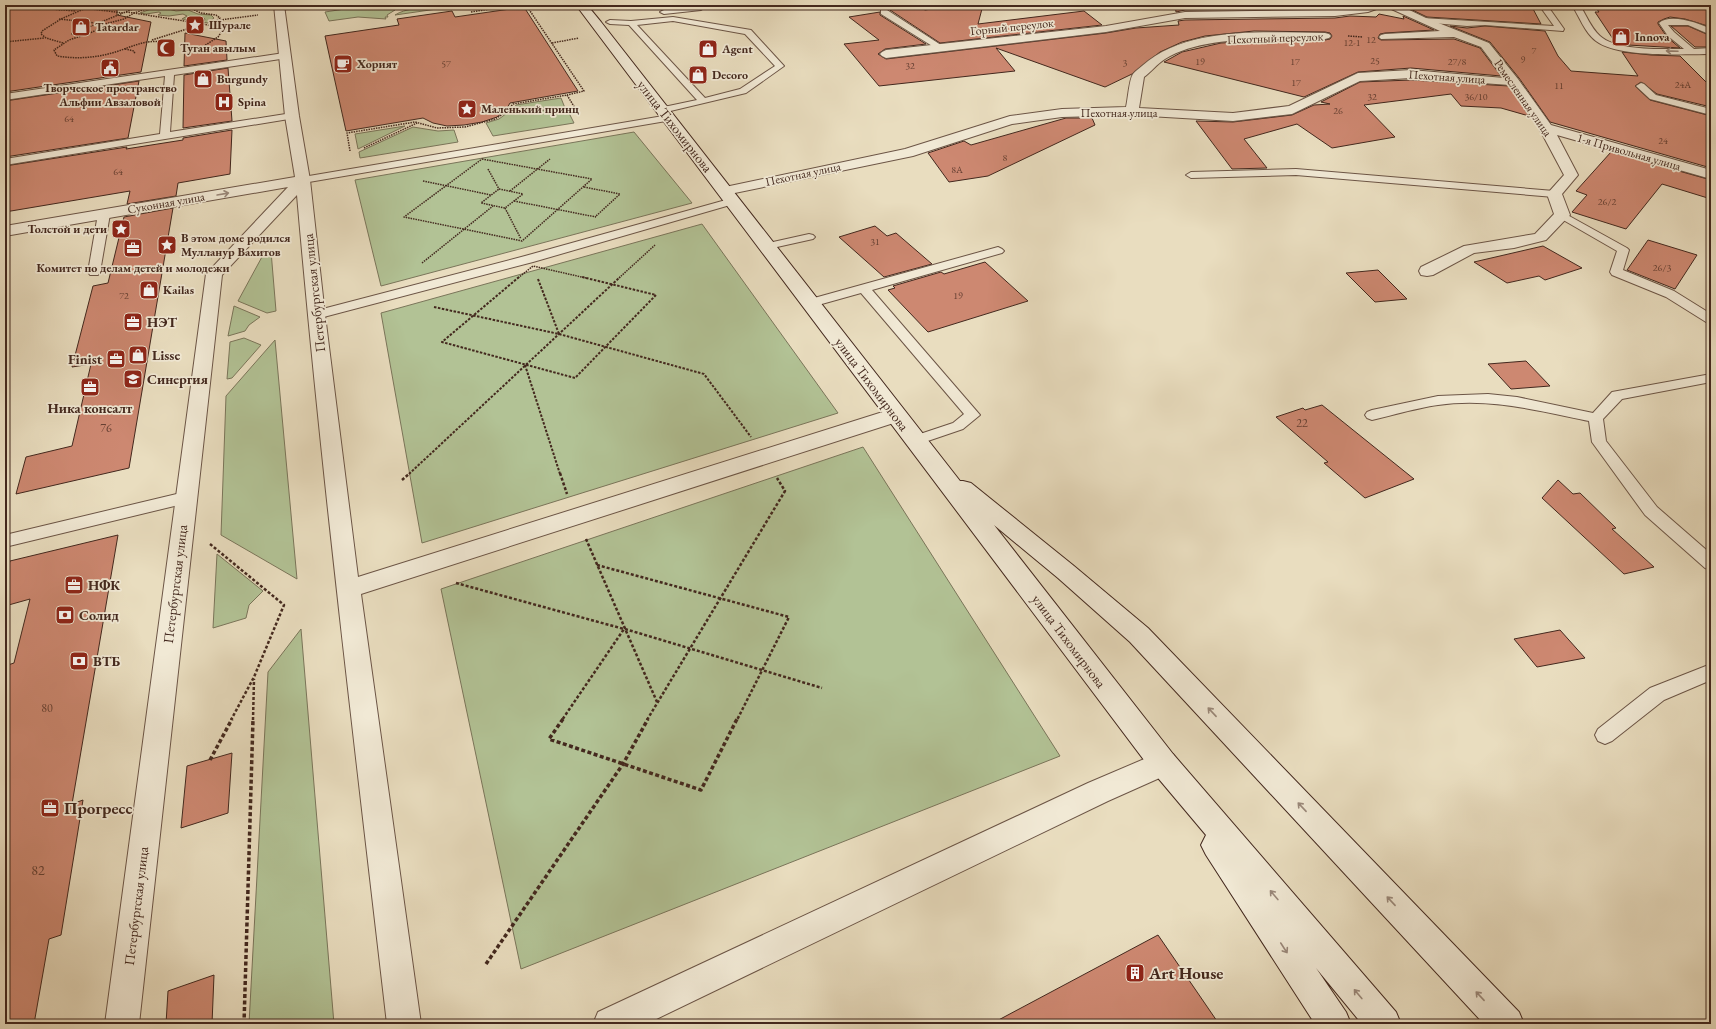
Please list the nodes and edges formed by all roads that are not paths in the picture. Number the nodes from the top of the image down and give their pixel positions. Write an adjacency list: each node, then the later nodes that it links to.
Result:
1 (295, 5): 8 (lane)
2 (581, 5): 13 (street, улица Тихомирнова)
3 (705, 5): 11 (lane)
4 (1378, 5): 18 (street, Горный переулок)
5 (1391, 5): 10 (street, Ремесленная улица)
6 (1543, 5): 10 (lane)
7 (1576, 5): 19 (lane, one-way to 7)
8 (279, 8): 22 (street, Петербургская улица)
9 (884, 12): 18 (lane)
10 (1422, 20): 14 (street, Ремесленная улица)
11 (610, 22): 12 (lane); 13 (lane)
12 (631, 23): 27 (lane); 27 (lane)
13 (597, 24): 30 (street, улица Тихомирнова)
14 (1457, 33): 17 (street); 24 (street, Ремесленная улица)
15 (1711, 33): 19 (lane)
16 (1325, 36): 28 (street, Пехотный переулок)
17 (1385, 37)
18 (940, 47): 21 (street, Горный переулок)
19 (1692, 51): 20 (lane)
20 (1711, 51)
21 (886, 54)
22 (284, 56): 23 (lane); 31 (street, Петербургская улица)
23 (170, 73): 26 (lane); 33 (lane)
24 (1514, 82): 28 (street, Пехотная улица); 32 (street, Ремесленная улица)
25 (1642, 86): 29 (lane)
26 (5, 97)
27 (703, 101): 30 (lane)
28 (1132, 111): 39 (street, Пехотная улица)
29 (1711, 112)
30 (666, 114): 37 (lane); 39 (street, улица Тихомирнова)
31 (292, 116): 33 (lane); 37 (street, Петербургская улица)
32 (1546, 128): 36 (street, 1-я Привольная улица); 38 (street, Ремесленная улица)
33 (165, 136): 34 (lane)
34 (5, 162)
35 (1191, 175): 38 (lane)
36 (1711, 175)
37 (303, 180): 40 (street, Суконная улица, one-way to 37); 50 (street, Петербургская улица); 58 (street, Петербургская улица)
38 (1554, 194): 41 (street)
39 (729, 196): 44 (street, улица Тихомирнова); 50 (lane)
40 (104, 214): 42 (street, Суконная улица); 47 (lane)
41 (1562, 215): 46 (street); 51 (lane)
42 (5, 231)
43 (809, 237): 44 (lane)
44 (768, 246): 49 (street, улица Тихомирнова)
45 (998, 251): 48 (lane)
46 (1427, 271)
47 (94, 272)
48 (864, 288): 49 (lane); 56 (lane)
49 (811, 303): 53 (street, улица Тихомирнова)
50 (316, 315): 61 (street, Петербургская улица)
51 (1711, 319)
52 (1711, 378): 55 (lane)
53 (896, 415): 56 (street, улица Тихомирнова); 61 (street)
54 (1372, 415): 55 (lane)
55 (1596, 418): 60 (lane)
56 (916, 440): 57 (street, улица Тихомирнова)
57 (935, 465): 64 (street, улица Тихомирнова); 70 (street, one-way to 57)
58 (185, 498): 59 (lane); 65 (street, Петербургская улица)
59 (5, 540)
60 (1711, 564)
61 (348, 589): 66 (street, Петербургская улица)
62 (1711, 672): 63 (lane)
63 (1605, 735)
64 (1162, 763): 67 (street); 68 (street, one-way to 68); 69 (street, one-way to 64)
65 (122, 1024)
66 (404, 1024)
67 (610, 1024)
68 (1334, 1024)
69 (1384, 1024)
70 (1507, 1024)

